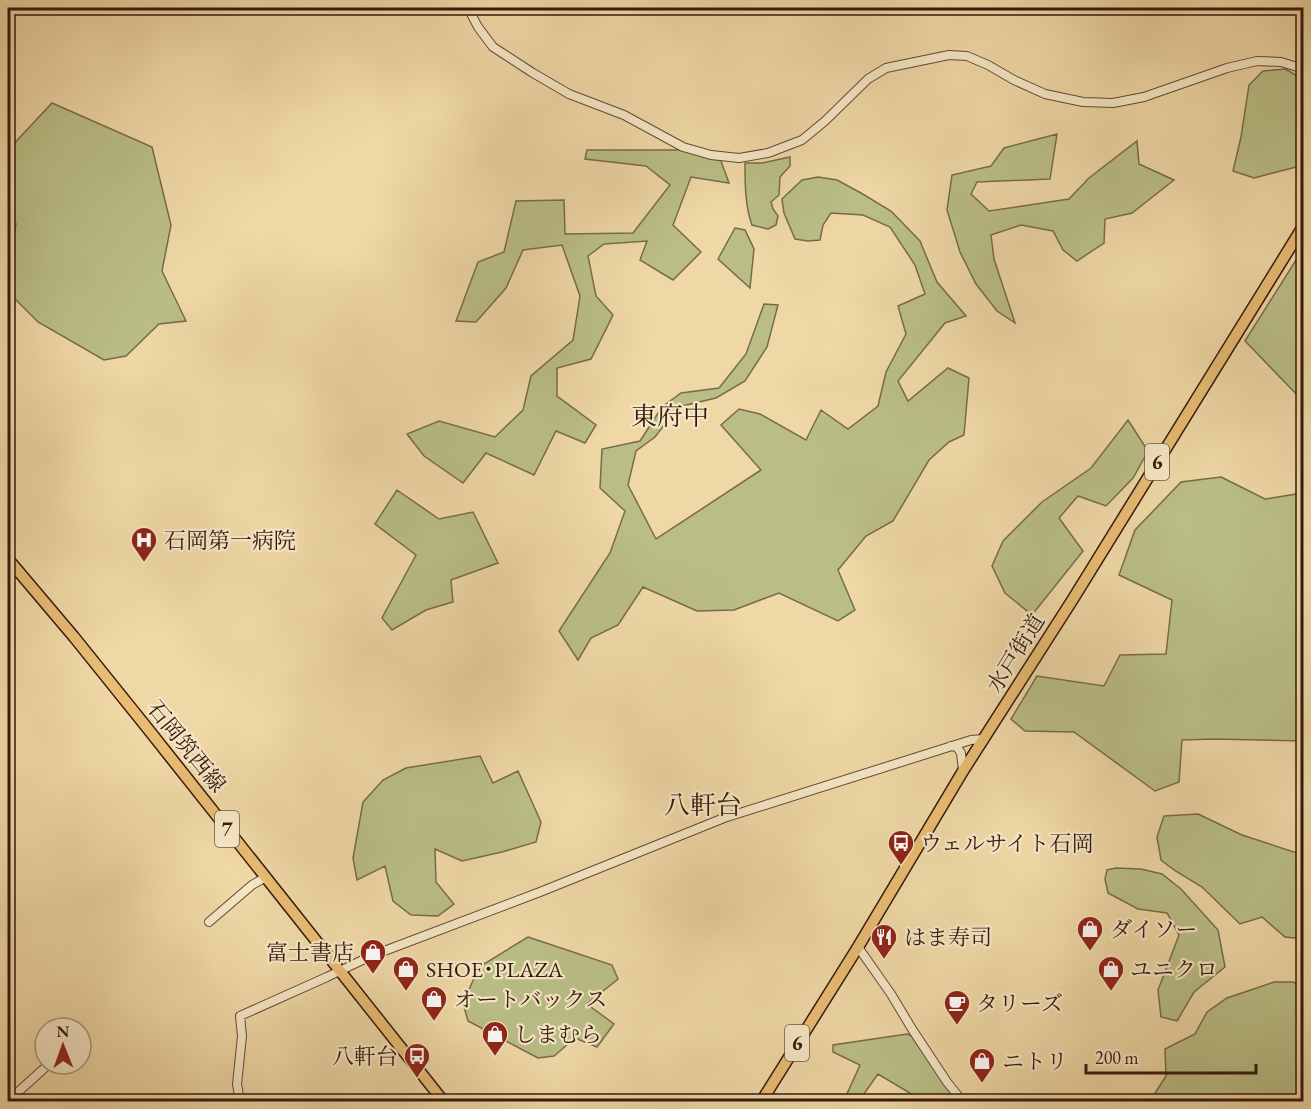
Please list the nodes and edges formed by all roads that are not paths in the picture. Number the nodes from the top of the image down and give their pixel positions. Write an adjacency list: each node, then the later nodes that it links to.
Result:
1 (15, 8): 3 (main road)
2 (468, 8): 4 (street)
3 (8, 13)
4 (1304, 69)
5 (1304, 225): 7 (main road, 水戸街道 / 6)
6 (8, 559): 10 (main road, 石岡筑西線 / 7)
7 (984, 738): 8 (street); 9 (main road, 水戸街道 / 6)
8 (951, 746): 9 (street); 13 (street)
9 (963, 771): 12 (main road, 水戸街道 / 6)
10 (266, 878): 11 (street); 13 (main road, 石岡筑西線 / 7)
11 (209, 922)
12 (858, 947): 18 (main road, 水戸街道 / 6); 19 (street)
13 (341, 971): 16 (street); 17 (main road, 石岡筑西線 / 7)
14 (36, 1076): 15 (street)
15 (8, 1101)
16 (240, 1101)
17 (444, 1101)
18 (761, 1101)
19 (963, 1101)

